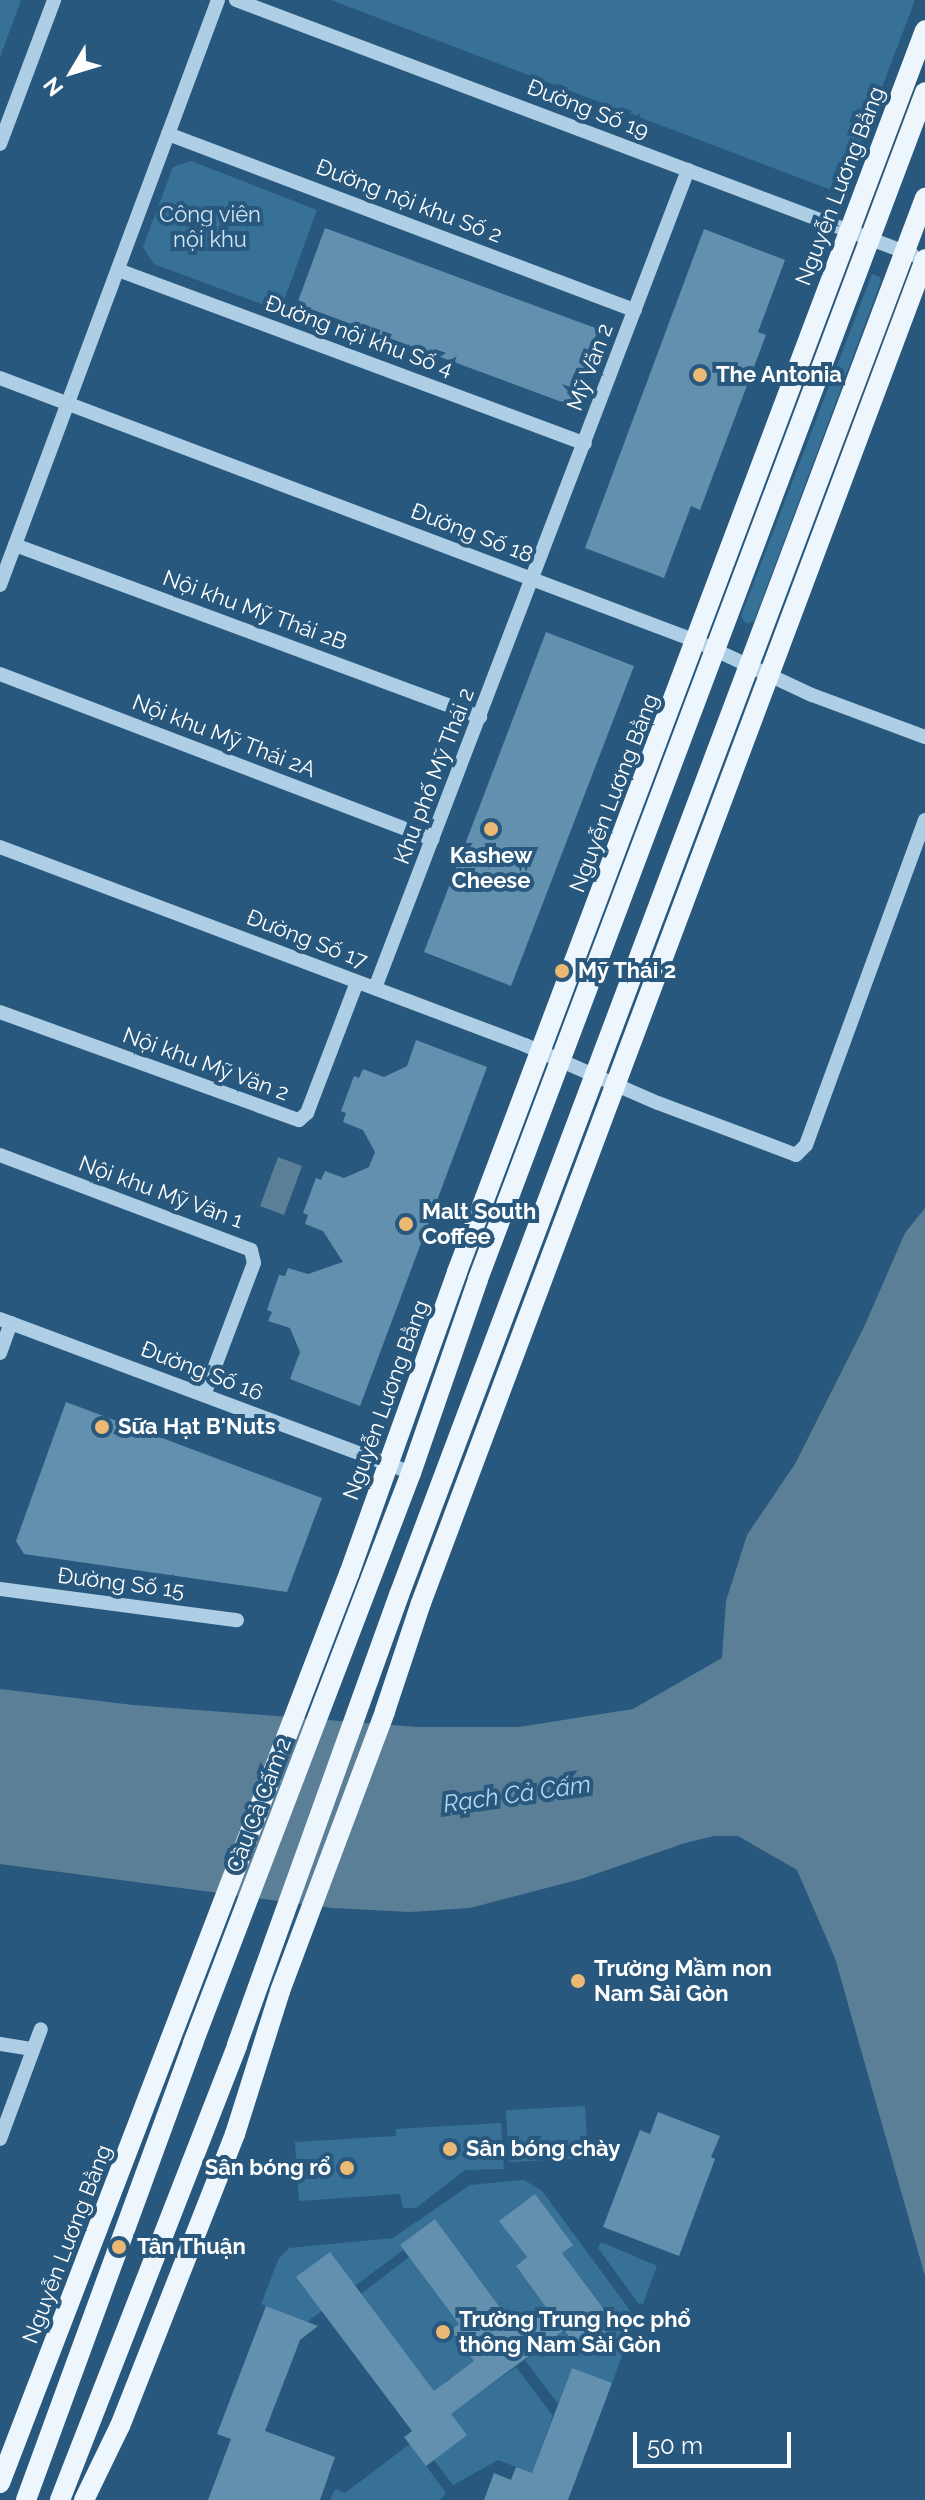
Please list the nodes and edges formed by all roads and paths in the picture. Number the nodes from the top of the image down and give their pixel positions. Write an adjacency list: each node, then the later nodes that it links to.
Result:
1 (54, 0): 7 (street)
2 (218, 0): 6 (street)
3 (236, 0): 8 (street, Đường Số 19)
4 (925, 30): 10 (main road, Nguyễn Lương Bằng)
5 (925, 92): 11 (main road, Nguyễn Lương Bằng)
6 (168, 134): 14 (street); 15 (street, Đường nội khu Số 2)
7 (0, 144)
8 (688, 170): 10 (street, Đường Số 19); 15 (street, Mỹ Văn 2)
9 (925, 198): 12 (main road)
10 (849, 230): 11 (street, Đường Số 19); 22 (main road, Nguyễn Lương Bằng)
11 (870, 238): 12 (street, Đường Số 19); 23 (main road, Nguyễn Lương Bằng)
12 (905, 252): 13 (street, Đường Số 19); 24 (main road)
13 (925, 259): 26 (main road)
14 (118, 270): 17 (street); 18 (street, Đường nội khu Số 4)
15 (635, 310): 18 (street, Mỹ Văn 2)
16 (0, 378): 17 (street, Đường Số 18)
17 (68, 404): 19 (street); 20 (street, Đường Số 18)
18 (585, 444): 20 (street, Mỹ Văn 2)
19 (15, 545): 21 (street); 27 (street, Nội khu Mỹ Thái 2B)
20 (533, 579): 22 (street, Đường Số 18); 27 (street, Khu phố Mỹ Thái 2)
21 (0, 585)
22 (696, 641): 23 (street, Đường Số 18); 35 (main road, Nguyễn Lương Bằng)
23 (716, 650): 24 (street, Đường Số 18); 35 (main road, Nguyễn Lương Bằng)
24 (750, 666): 26 (street, Đường Số 18); 36 (main road)
25 (0, 674): 30 (street, Nội khu Mỹ Thái 2A)
26 (769, 675): 28 (street, Đường Số 18); 36 (main road)
27 (480, 717): 30 (street, Khu phố Mỹ Thái 2)
28 (925, 737)
29 (925, 820): 36 (street, Đường Số 17)
30 (433, 839): 33 (street, Khu phố Mỹ Thái 2)
31 (0, 847): 32 (street, Đường Số 17)
32 (357, 982): 33 (street, Đường Số 17); 34 (street, Nội khu Mỹ Văn 2)
33 (375, 988): 35 (street, Đường Số 17)
34 (0, 1012)
35 (551, 1056): 36 (street, Đường Số 17); 41 (main road, Nguyễn Lương Bằng); 42 (main road, Nguyễn Lương Bằng)
36 (606, 1081): 54 (main road); 55 (main road)
37 (0, 1155): 40 (street, Nội khu Mỹ Văn 1)
38 (5, 1321): 39 (street); 40 (street, Đường Số 16)
39 (0, 1353)
40 (204, 1395): 41 (street, Đường Số 16)
41 (388, 1465): 42 (street); 43 (main road, Nguyễn Lương Bằng)
42 (411, 1473): 44 (main road, Nguyễn Lương Bằng)
43 (349, 1574): 47 (main road, Cầu Cả Cấm 2)
44 (370, 1583): 53 (main road, Cầu Cả Cấm 2)
45 (0, 1589): 46 (street, Đường Số 15)
46 (237, 1620)
47 (177, 2021): 52 (main road, Nguyễn Lương Bằng)
48 (41, 2029): 50 (street)
49 (0, 2044): 50 (street)
50 (33, 2049): 51 (street)
51 (0, 2139)
52 (0, 2483)
53 (26, 2500)
54 (60, 2500)
55 (84, 2500)

